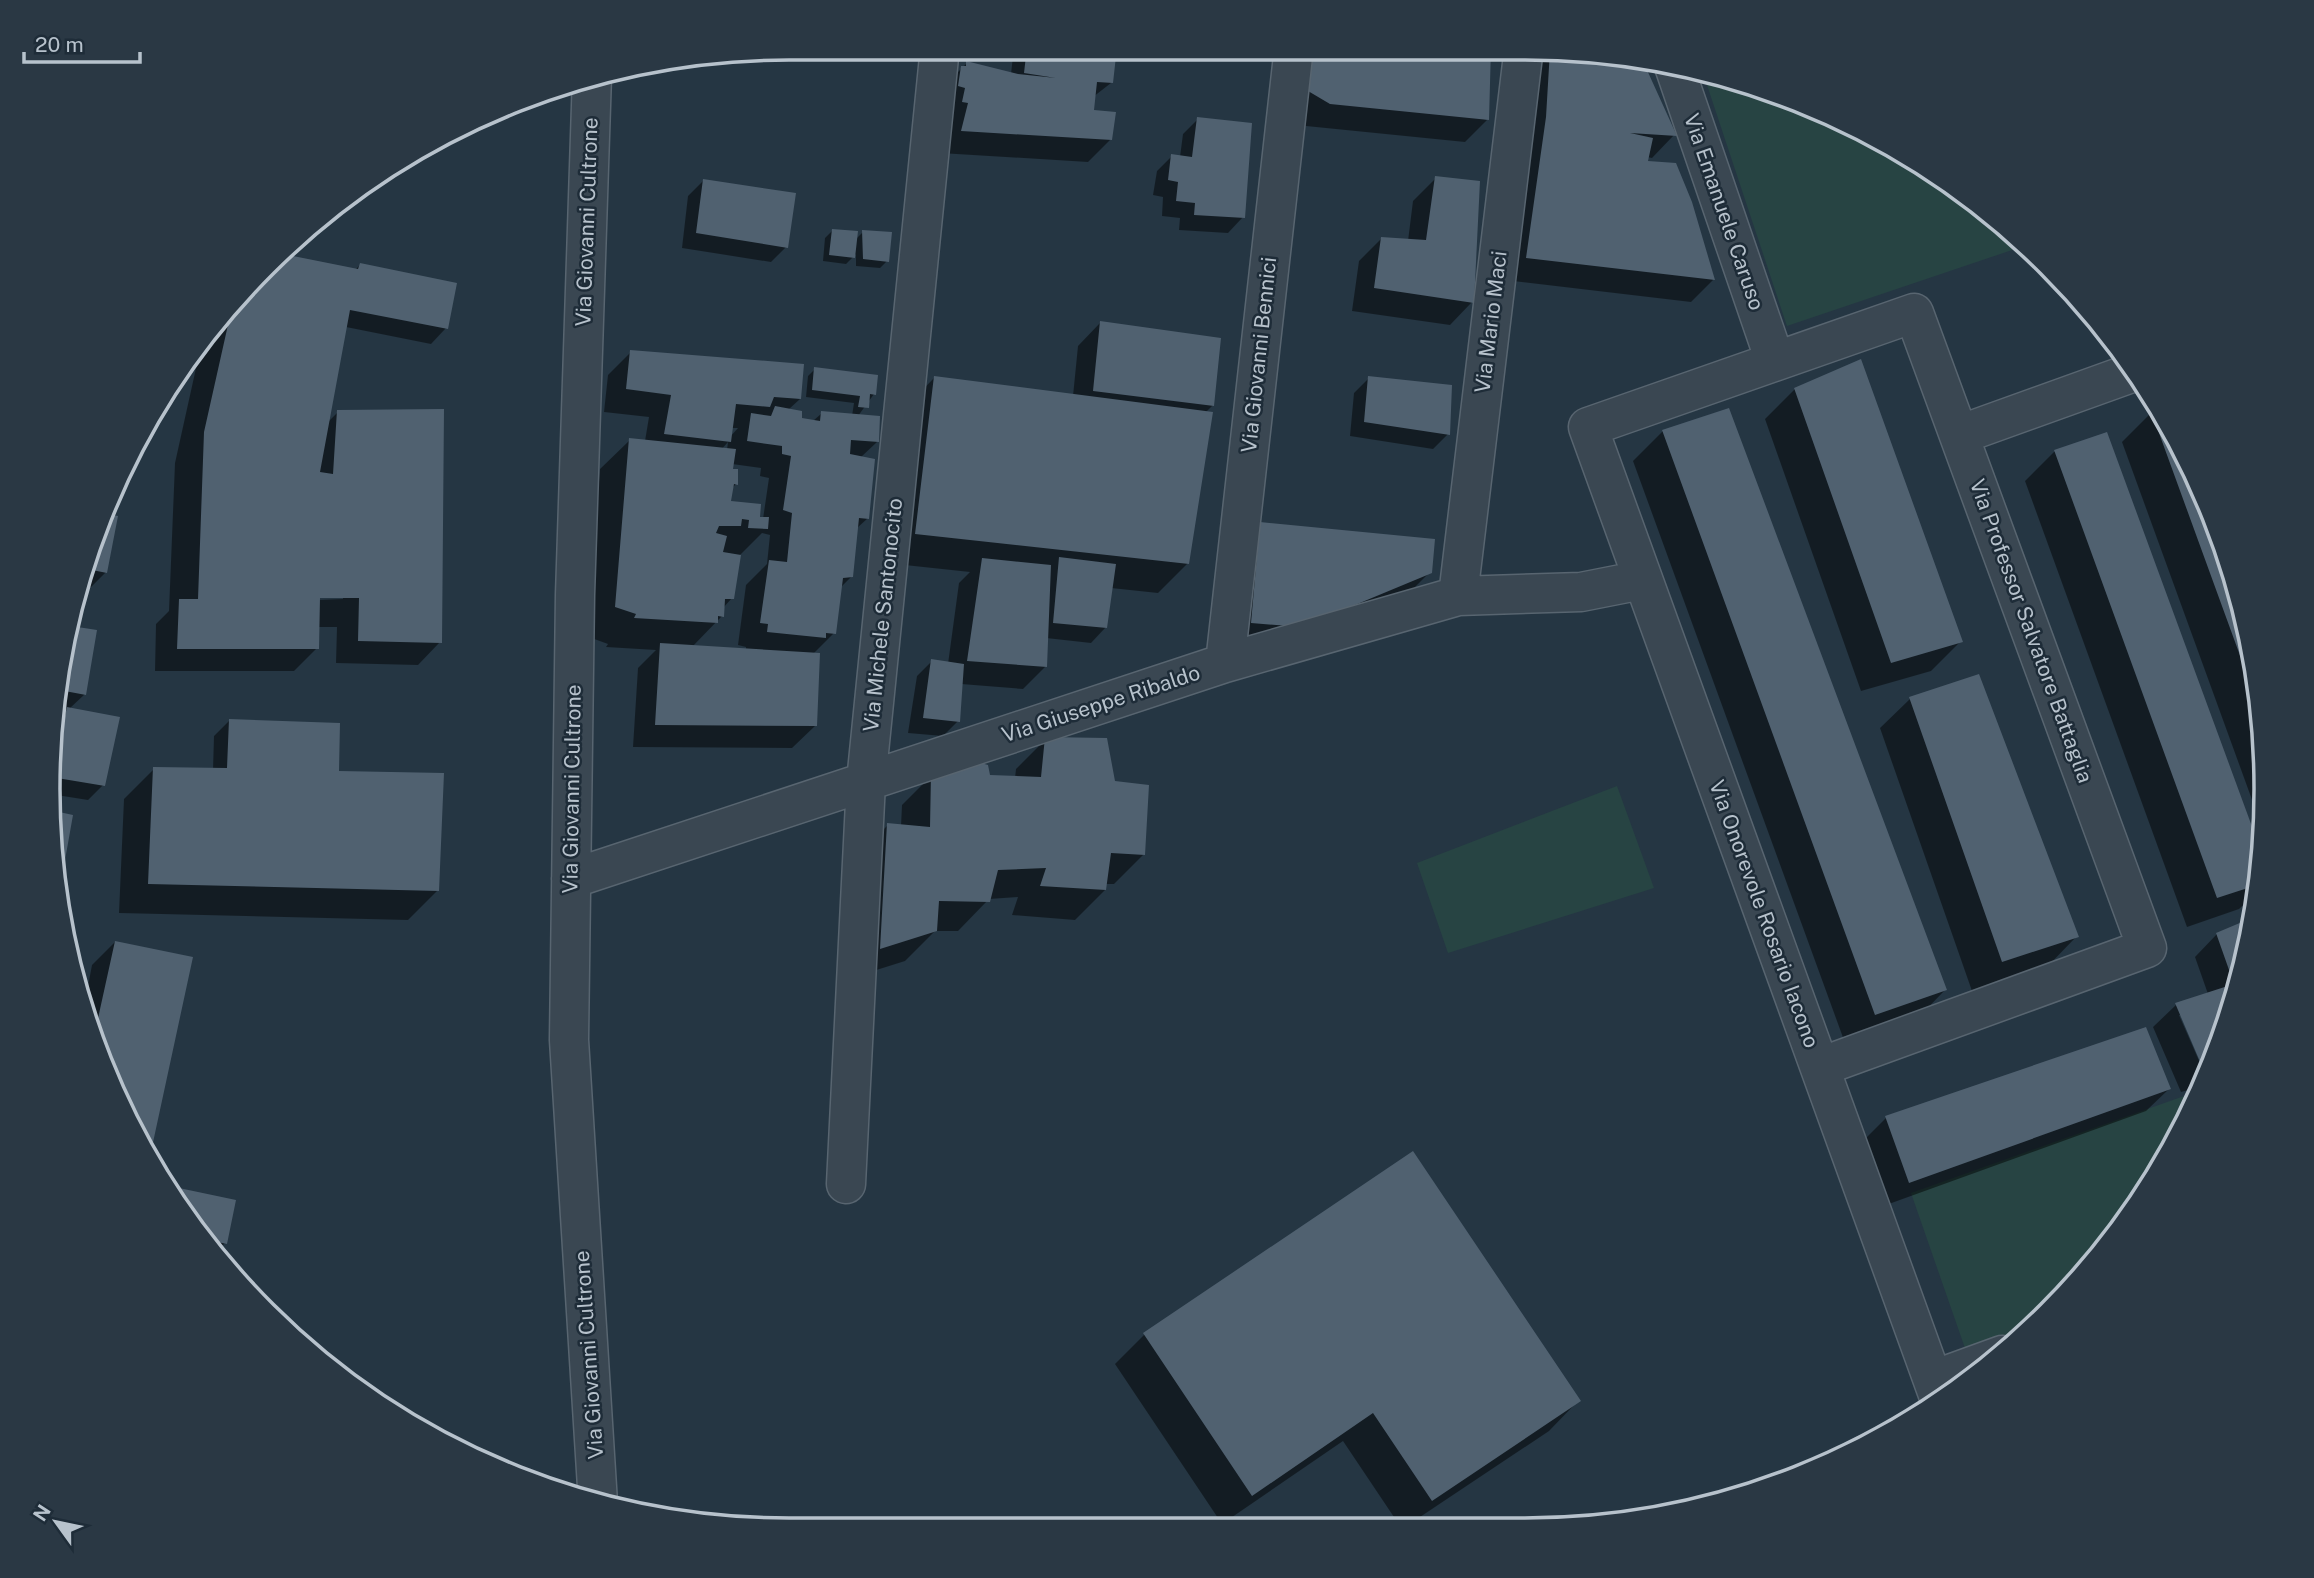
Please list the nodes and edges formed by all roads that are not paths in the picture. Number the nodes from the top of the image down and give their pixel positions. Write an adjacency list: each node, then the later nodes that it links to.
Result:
1 (939, 60): 12 (street, Via Michele Santonocito)
2 (1293, 60): 11 (street, Via Giovanni Bennici)
3 (1522, 60): 10 (street, Via Mario Maci)
4 (1678, 76): 6 (street, Via Emanuele Caruso)
5 (592, 87): 13 (street, Via Giovanni Cultrone)
6 (1775, 361): 8 (street, Via Professor Salvatore Battaglia); 9 (street, Via Onorevole Rosario Iacono)
7 (2126, 375): 8 (street)
8 (1959, 435): 14 (street, Via Professor Salvatore Battaglia)
9 (1642, 580): 10 (street, Via Giuseppe Ribaldo); 14 (street, Via Onorevole Rosario Iacono)
10 (1458, 596): 11 (street, Via Giuseppe Ribaldo)
11 (1224, 663): 12 (street, Via Giuseppe Ribaldo)
12 (866, 782): 13 (street, Via Giuseppe Ribaldo); 15 (street, Via Michele Santonocito)
13 (571, 879): 17 (street, Via Giovanni Cultrone)
14 (1820, 1067): 16 (street, Via Onorevole Rosario Iacono)
15 (846, 1184)
16 (1937, 1390)
17 (597, 1493)

